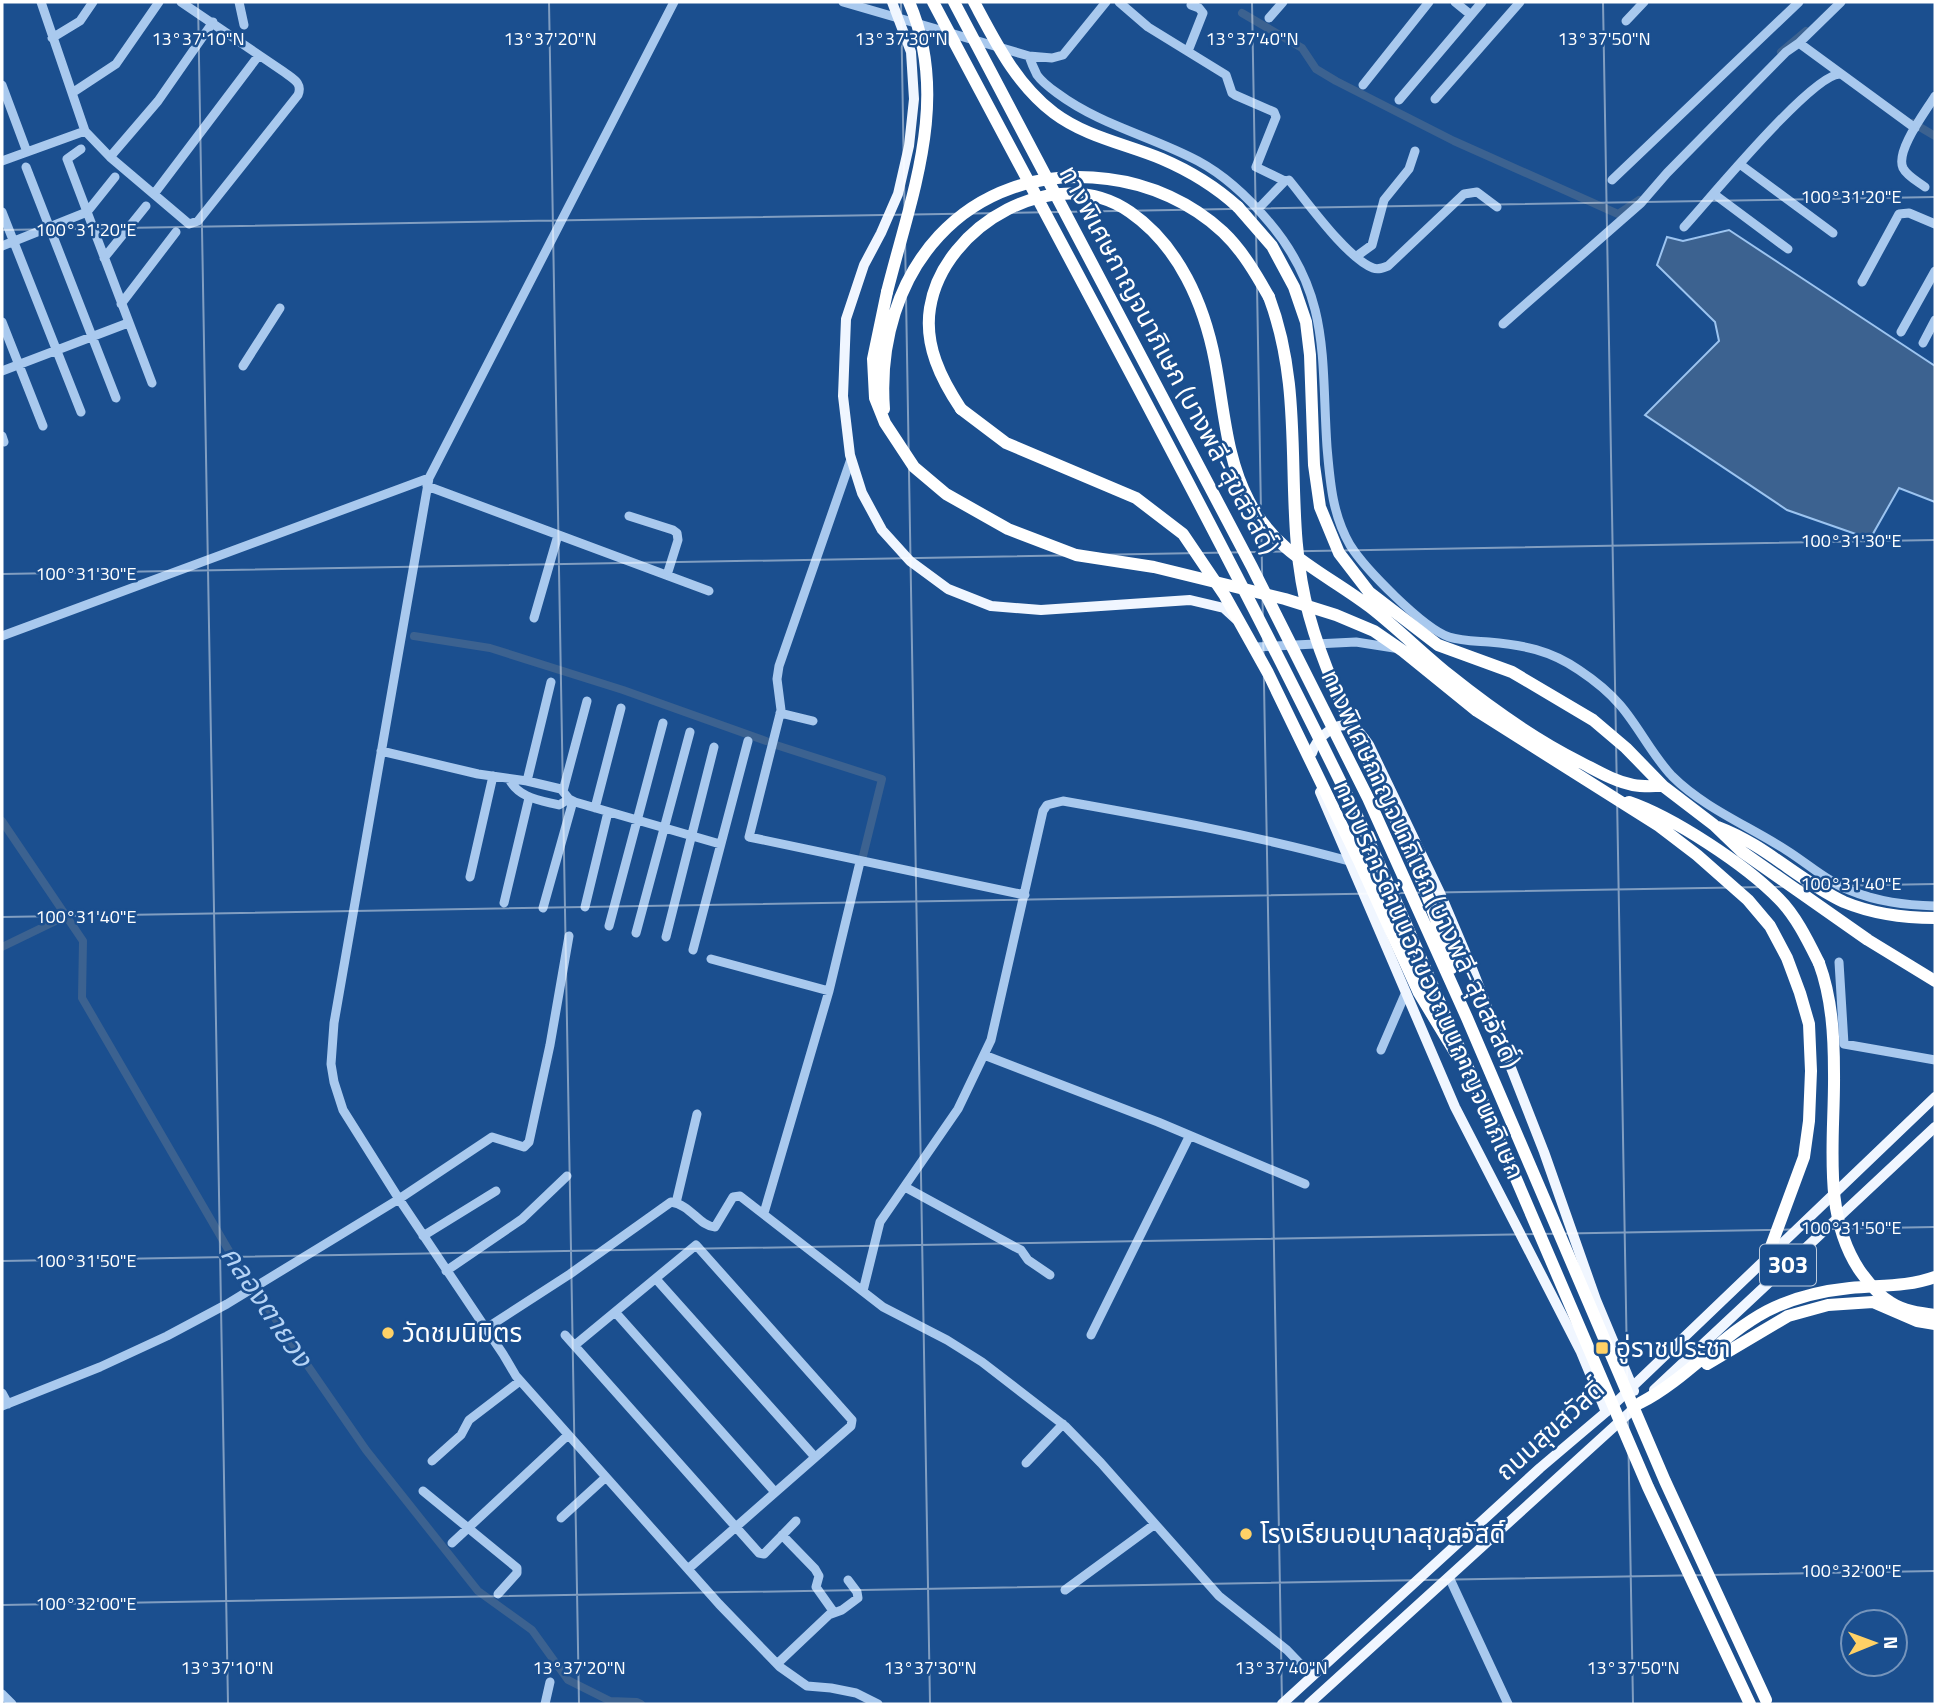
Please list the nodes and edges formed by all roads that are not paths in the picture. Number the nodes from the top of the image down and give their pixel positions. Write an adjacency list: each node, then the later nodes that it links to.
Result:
1 (41, 2): 30 (street)
2 (93, 2): 30 (street)
3 (159, 2): 38 (street)
4 (181, 2): 28 (street)
5 (239, 2): 29 (street)
6 (674, 2): 93 (street)
7 (843, 2): 26 (street)
8 (892, 2): 26 (main road, ทางบริการด้านนอกของถนนกาญจนาภิเษก)
9 (909, 2): 90 (highway, bridge)
10 (933, 2): 150 (highway, ทางพิเศษกาญจนาภิเษก (บางพลี-สุขสวัสดิ์), bridge)
11 (954, 2): 146 (highway, ทางพิเศษกาญจนาภิเษก (บางพลี-สุขสวัสดิ์), bridge)
12 (974, 2): 116 (highway, bridge)
13 (1107, 2): 34 (street)
14 (1119, 2): 32 (street)
15 (1283, 2): 25 (street)
16 (1429, 2): 37 (street)
17 (1455, 2): 24 (street)
18 (1482, 2): 24 (street)
19 (1520, 2): 40 (street)
20 (1644, 2): 27 (street)
21 (1799, 2): 52 (street)
22 (1841, 2): 31 (street)
23 (1191, 5): 32 (street)
24 (1471, 15): 41 (street)
25 (1269, 18)
26 (900, 19): 34 (street); 92 (main road, ทางบริการด้านนอกของถนนกาญจนาภิเษก)
27 (1626, 21)
28 (213, 22): 33 (street); 47 (street)
29 (244, 25)
30 (52, 38): 38 (street)
31 (1799, 44): 35 (street); 79 (street)
32 (1188, 51): 53 (street)
33 (260, 55): 55 (street); 55 (street)
34 (1029, 56): 59 (street)
35 (1840, 74): 42 (street); 49 (street)
36 (2, 85): 46 (street)
37 (1363, 85)
38 (72, 93): 43 (street)
39 (1935, 96): 42 (street)
40 (1435, 99)
41 (1399, 100)
42 (1914, 128): 54 (street)
43 (85, 131): 46 (street); 47 (street)
44 (81, 149): 61 (street)
45 (1415, 151): 70 (street)
46 (27, 152): 48 (street)
47 (110, 157): 55 (street)
48 (2, 161)
49 (1741, 164): 56 (street); 66 (street)
50 (26, 167): 63 (street)
51 (115, 177): 61 (street)
52 (1612, 180)
53 (1285, 181): 59 (street); 70 (street)
54 (1924, 187)
55 (154, 194)
56 (1714, 194): 64 (street); 69 (street)
57 (146, 206): 71 (street)
58 (1497, 207): 70 (street)
59 (1258, 209): 133 (street)
60 (2, 212): 67 (street)
61 (87, 212): 63 (street); 71 (street)
62 (1935, 224): 73 (street)
63 (51, 226): 67 (street); 81 (street)
64 (1684, 227)
65 (176, 232): 74 (street)
66 (1833, 233)
67 (13, 241): 68 (street); 83 (street)
68 (2, 246)
69 (1788, 249)
70 (1357, 256)
71 (104, 258): 74 (street)
72 (1935, 271): 80 (street)
73 (1862, 282)
74 (121, 304): 78 (street)
75 (280, 308): 85 (street)
76 (1935, 320): 82 (street)
77 (2, 323): 84 (street)
78 (128, 323): 81 (street); 87 (street)
79 (1503, 324)
80 (1901, 332)
81 (94, 336): 83 (street); 88 (street)
82 (1923, 343)
83 (56, 350): 84 (street); 89 (street)
84 (19, 364): 86 (street); 91 (street)
85 (243, 366)
86 (2, 371)
87 (152, 383)
88 (116, 398)
89 (81, 412)
90 (885, 423): 101 (highway); 146 (highway, bridge)
91 (43, 426)
92 (851, 459): 100 (main road, ทางบริการด้านนอกของถนนกาญจนาภิเษก); 105 (street)
93 (428, 482): 95 (street); 99 (street); 111 (street)
94 (629, 516): 96 (street)
95 (558, 535): 96 (street); 98 (street)
96 (667, 575): 97 (street)
97 (709, 591)
98 (534, 618)
99 (2, 636)
100 (1256, 647): 101 (street); 112 (main road, ทางบริการด้านนอกของถนนกาญจนาภิเษก)
101 (1403, 651): 117 (highway)
102 (551, 682): 115 (street)
103 (587, 701): 118 (street)
104 (621, 708): 120 (street)
105 (780, 713): 106 (street); 128 (street)
106 (813, 721)
107 (663, 723): 122 (street)
108 (690, 732): 124 (street)
109 (748, 741): 126 (street)
110 (714, 747): 125 (street)
111 (381, 751): 113 (street); 159 (street)
112 (1312, 753): 127 (main road, ทางบริการด้านนอกของถนนกาญจนาภิเษก); 178 (main road)
113 (492, 776): 114 (street); 129 (street)
114 (509, 779): 115 (street); 119 (street)
115 (527, 781): 118 (street)
116 (1663, 786): 123 (highway); 150 (highway, bridge)
117 (1608, 795): 163 (highway); 170 (highway, bridge)
118 (568, 797): 119 (street); 120 (street); 134 (street)
119 (529, 798): 131 (street)
120 (595, 808): 121 (street)
121 (608, 812): 122 (street); 132 (street)
122 (636, 820): 124 (street); 136 (street)
123 (1714, 825): 135 (highway); 143 (highway)
124 (665, 828): 125 (street); 137 (street)
125 (693, 836): 126 (street); 139 (street)
126 (720, 844): 140 (street)
127 (1349, 861): 130 (street); 145 (main road, ทางบริการด้านนอกของถนนกาญจนาภิเษก)
128 (860, 862): 130 (street); 144 (street)
129 (470, 877)
130 (1025, 895): 148 (street)
131 (504, 903)
132 (585, 906)
133 (1935, 906)
134 (543, 908)
135 (1935, 918)
136 (609, 926)
137 (636, 933)
138 (569, 936): 159 (street)
139 (666, 937)
140 (693, 950)
141 (711, 959): 144 (street)
142 (1839, 962): 149 (street)
143 (1935, 982)
144 (828, 990): 161 (street)
145 (1406, 992): 147 (street); 182 (main road, ทางบริการด้านนอกของถนนกาญจนาภิเษก)
146 (1467, 1018): 215 (highway, ทางพิเศษกาญจนาภิเษก (บางพลี-สุขสวัสดิ์), bridge)
147 (1381, 1050)
148 (984, 1055): 154 (street); 157 (street)
149 (1935, 1059)
150 (1472, 1077): 214 (highway, ทางพิเศษกาญจนาภิเษก (บางพลี-สุขสวัสดิ์), bridge)
151 (1935, 1097): 163 (main road, ถนนสุขสวัสดิ์ / 303)
152 (697, 1114): 160 (street)
153 (1935, 1127): 180 (main road, ถนนสุขสวัสดิ์ / 303)
154 (1189, 1137): 156 (street); 174 (street)
155 (567, 1176): 164 (street)
156 (1305, 1184)
157 (905, 1187): 165 (street); 168 (street)
158 (496, 1191): 162 (street)
159 (399, 1199): 162 (street); 181 (street)
160 (676, 1203): 161 (street); 172 (street)
161 (764, 1213): 168 (street)
162 (423, 1236): 164 (street)
163 (1766, 1260): 178 (main road, ถนนสุขสวัสดิ์ / 303)
164 (446, 1271): 172 (street)
165 (1050, 1275)
166 (1935, 1277): 177 (highway)
167 (656, 1279): 169 (street); 185 (street); 185 (street)
168 (863, 1291): 183 (street)
169 (616, 1314): 175 (street); 190 (street)
170 (1935, 1315)
171 (1935, 1324): 177 (highway)
172 (485, 1329): 176 (street)
173 (565, 1335): 175 (street)
174 (1091, 1335)
175 (575, 1345): 194 (street)
176 (520, 1381): 184 (street); 186 (street)
177 (1670, 1386): 180 (highway)
178 (1632, 1387): 180 (main road); 182 (main road, ถนนสุขสวัสดิ์ / 303)
179 (2, 1393): 181 (street)
180 (1640, 1403): 199 (main road, ถนนสุขสวัสดิ์ / 303)
181 (5, 1405)
182 (1606, 1412): 205 (main road, ถนนสุขสวัสดิ์ / 303)
183 (1063, 1424): 187 (street); 193 (street)
184 (568, 1435): 188 (street); 195 (street)
185 (815, 1457): 190 (street)
186 (432, 1461)
187 (1026, 1463)
188 (606, 1477): 191 (street); 198 (street)
189 (423, 1491): 195 (street)
190 (775, 1492): 194 (street)
191 (561, 1518)
192 (796, 1521): 196 (street)
193 (1155, 1524): 201 (street); 205 (street)
194 (737, 1527): 196 (street); 198 (street)
195 (468, 1528): 197 (street); 202 (street)
196 (782, 1535): 203 (street)
197 (452, 1543)
198 (688, 1569): 204 (street)
199 (1449, 1577): 212 (main road, ถนนสุขสวัสดิ์ / 303); 213 (street)
200 (848, 1580): 203 (street)
201 (1065, 1590)
202 (498, 1594)
203 (831, 1614): 204 (street)
204 (777, 1664): 210 (street)
205 (1312, 1676): 211 (main road, ถนนสุขสวัสดิ์ / 303)
206 (550, 1682): 209 (street)
207 (2, 1693): 208 (street)
208 (12, 1704)
209 (545, 1704)
210 (878, 1704)
211 (1282, 1704)
212 (1309, 1704)
213 (1508, 1704)
214 (1750, 1704)
215 (1768, 1704)

